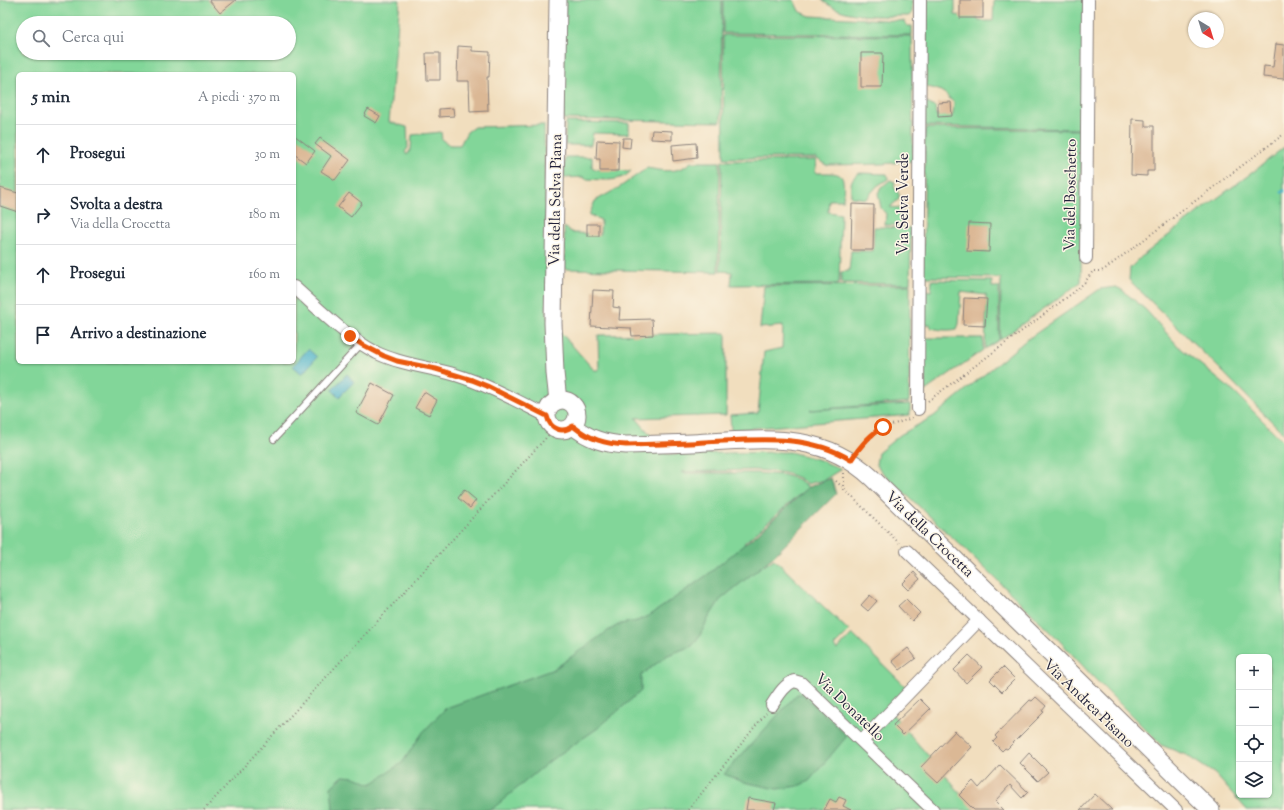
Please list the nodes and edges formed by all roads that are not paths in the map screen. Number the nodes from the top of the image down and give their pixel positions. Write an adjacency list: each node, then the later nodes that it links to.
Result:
1 (558, 0): 7 (street, Via della Selva Piana)
2 (920, 0): 8 (street, Via Selva Verde)
3 (1088, 0): 4 (street, Via del Boschetto)
4 (1086, 258)
5 (296, 289): 6 (street)
6 (361, 344): 9 (street); 11 (lane)
7 (558, 401): 9 (street); 10 (street)
8 (918, 409)
9 (551, 422): 10 (street)
10 (573, 426): 18 (street, Via della Crocetta)
11 (274, 438)
12 (907, 551): 13 (street, Via Andrea Pisano)
13 (979, 620): 15 (street); 17 (street, Via Andrea Pisano)
14 (772, 705): 15 (street, Via Donatello)
15 (862, 741): 16 (street, Via Donatello)
16 (933, 810)
17 (1176, 810)
18 (1211, 810)

